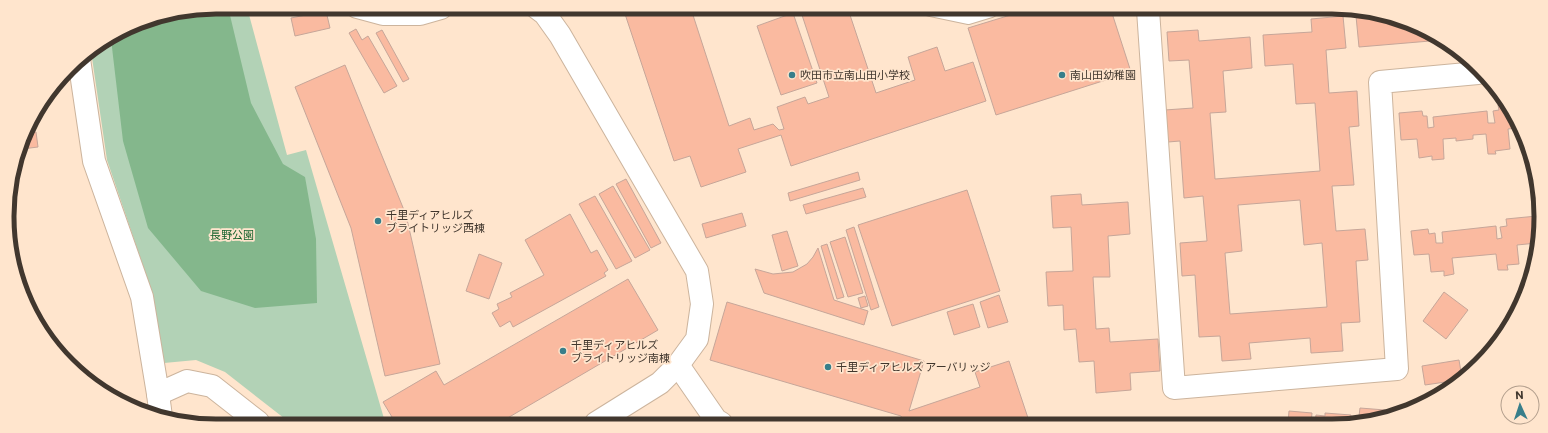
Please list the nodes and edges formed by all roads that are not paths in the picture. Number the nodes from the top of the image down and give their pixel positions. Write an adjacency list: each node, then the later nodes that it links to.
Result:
1 (383, 14): 2 (street)
2 (420, 14)
3 (545, 14): 9 (street)
4 (952, 14): 5 (lane)
5 (978, 14)
6 (1148, 14): 8 (street)
7 (80, 66): 10 (street)
8 (1475, 73)
9 (678, 365): 13 (street); 14 (street)
10 (158, 394): 11 (street); 12 (street)
11 (161, 411)
12 (254, 419)
13 (602, 419)
14 (715, 419)

